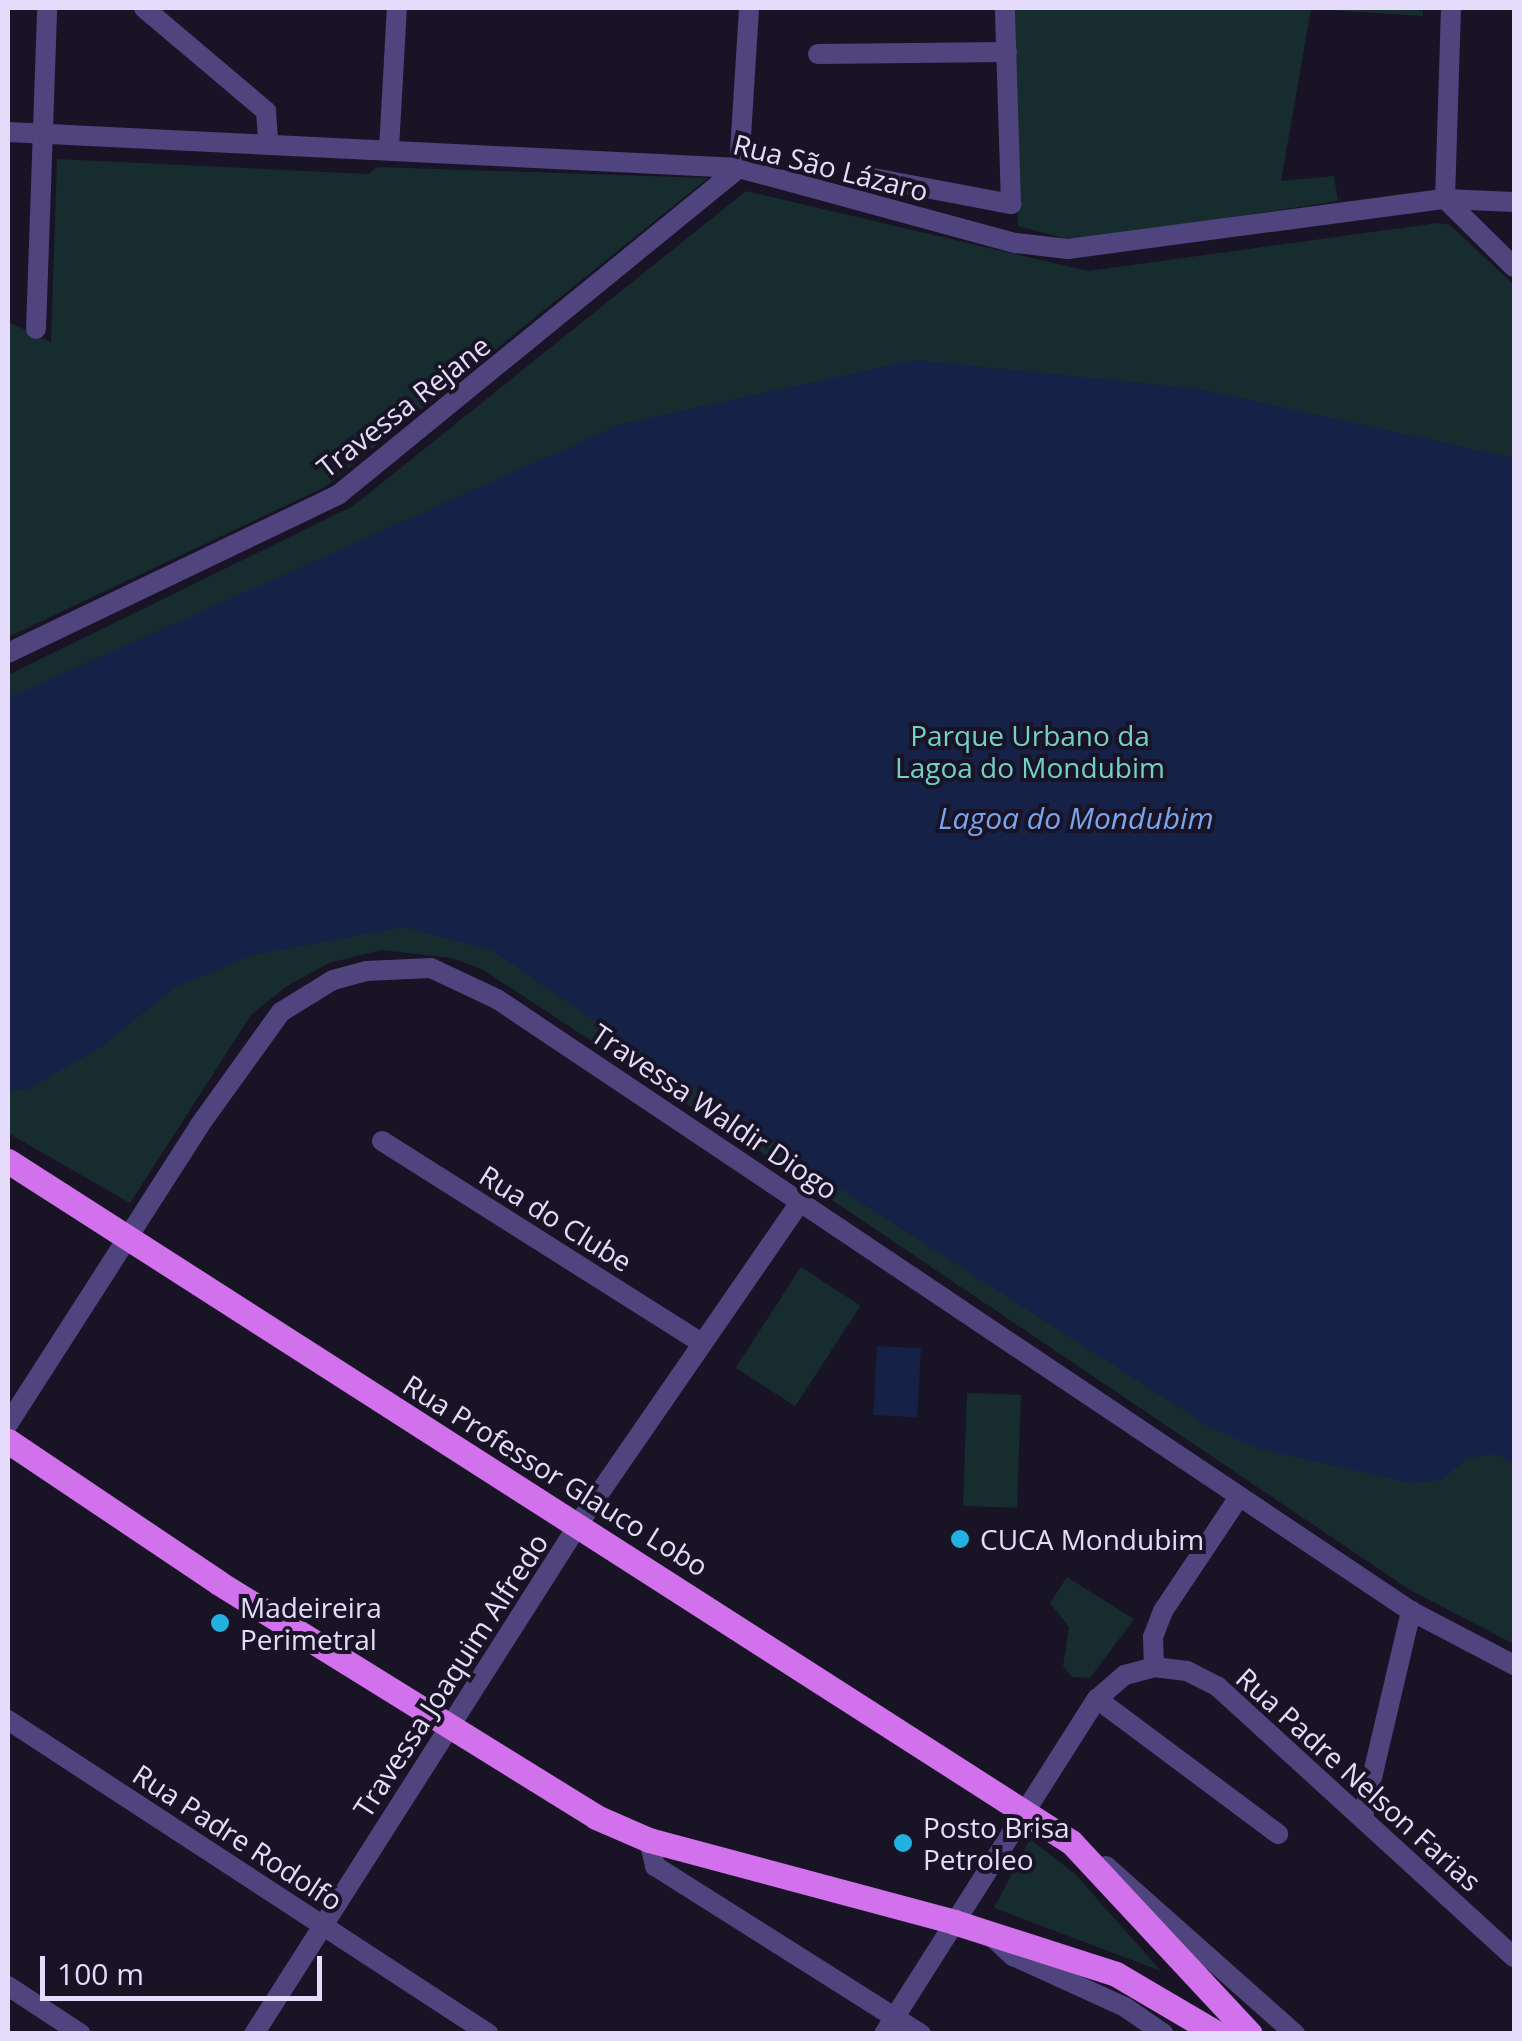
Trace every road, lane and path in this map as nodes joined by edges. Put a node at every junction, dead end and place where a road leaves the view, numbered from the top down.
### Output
1 (47, 8) edge
2 (144, 8) edge
3 (397, 8) edge
4 (749, 8) edge
5 (1005, 8) edge
6 (1452, 8) edge
7 (1007, 52) junction
8 (818, 54) dead end
9 (8, 132) edge
10 (38, 133) junction
11 (268, 143) junction
12 (388, 149) junction
13 (739, 168) junction
14 (868, 177) dead end
15 (1445, 199) junction
16 (1514, 202) edge
17 (1514, 267) edge
18 (36, 329) dead end
19 (8, 653) edge
20 (382, 1141) dead end
21 (8, 1160) edge
22 (802, 1202) junction
23 (128, 1238) junction
24 (700, 1342) junction
25 (8, 1424) edge
26 (8, 1441) edge
27 (1240, 1497) junction
28 (579, 1524) junction
29 (1411, 1610) junction
30 (1514, 1664) edge
31 (1154, 1668) junction
32 (1097, 1699) junction
33 (8, 1720) edge
34 (451, 1727) junction
35 (1022, 1810) junction
36 (1363, 1816) junction
37 (1278, 1834) dead end
38 (650, 1840) junction
39 (1071, 1842) junction
40 (954, 1922) junction
41 (322, 1924) junction
42 (987, 1933) junction
43 (1511, 1951) edge
44 (8, 1986) edge
45 (889, 2024) edge
46 (81, 2034) edge
47 (254, 2034) edge
48 (489, 2034) edge
49 (921, 2034) edge
50 (1164, 2034) edge
51 (1218, 2034) edge
52 (1250, 2034) edge
53 (1295, 2034) edge

1 - 10 street
2 - 11 street
3 - 12 street
4 - 13 street
5 - 7 street
6 - 15 street
7 - 8 street
7 - 14 street
9 - 10 street, Rua São Lázaro
10 - 11 street, Rua São Lázaro
10 - 18 street
11 - 12 street, Rua São Lázaro
12 - 13 street, Rua São Lázaro
13 - 15 street, Rua São Lázaro
13 - 19 street, Travessa Rejane
15 - 16 street, Rua São Lázaro
15 - 17 street
20 - 24 street, Rua do Clube
21 - 23 main road, Rua Professor Glauco Lobo
22 - 23 street, Travessa Waldir Diogo
22 - 24 street, Travessa Joaquim Alfredo
22 - 27 street, Travessa Waldir Diogo
23 - 25 street, Travessa Waldir Diogo
23 - 28 main road, Rua Professor Glauco Lobo
24 - 28 street, Travessa Joaquim Alfredo
26 - 34 main road
27 - 29 street, Travessa Waldir Diogo
27 - 31 street
28 - 34 street, Travessa Joaquim Alfredo
28 - 35 main road, Rua Professor Glauco Lobo
29 - 30 street, Travessa Waldir Diogo
29 - 36 street
31 - 32 street
31 - 36 street, Rua Padre Nelson Farias
32 - 35 street
32 - 37 street
33 - 41 street, Rua Padre Rodolfo
34 - 38 main road
34 - 41 street, Travessa Joaquim Alfredo
35 - 39 main road, Rua Professor Glauco Lobo
35 - 40 street
36 - 43 street, Rua Padre Nelson Farias
38 - 40 main road
38 - 45 street
39 - 52 main road, Rua Professor Glauco Lobo
39 - 53 street, Rua Professor Glauco Lobo
40 - 42 main road
40 - 45 street
41 - 47 street, Travessa Joaquim Alfredo
41 - 48 street, Rua Padre Rodolfo
42 - 50 street
42 - 51 main road
44 - 46 street
45 - 49 street

